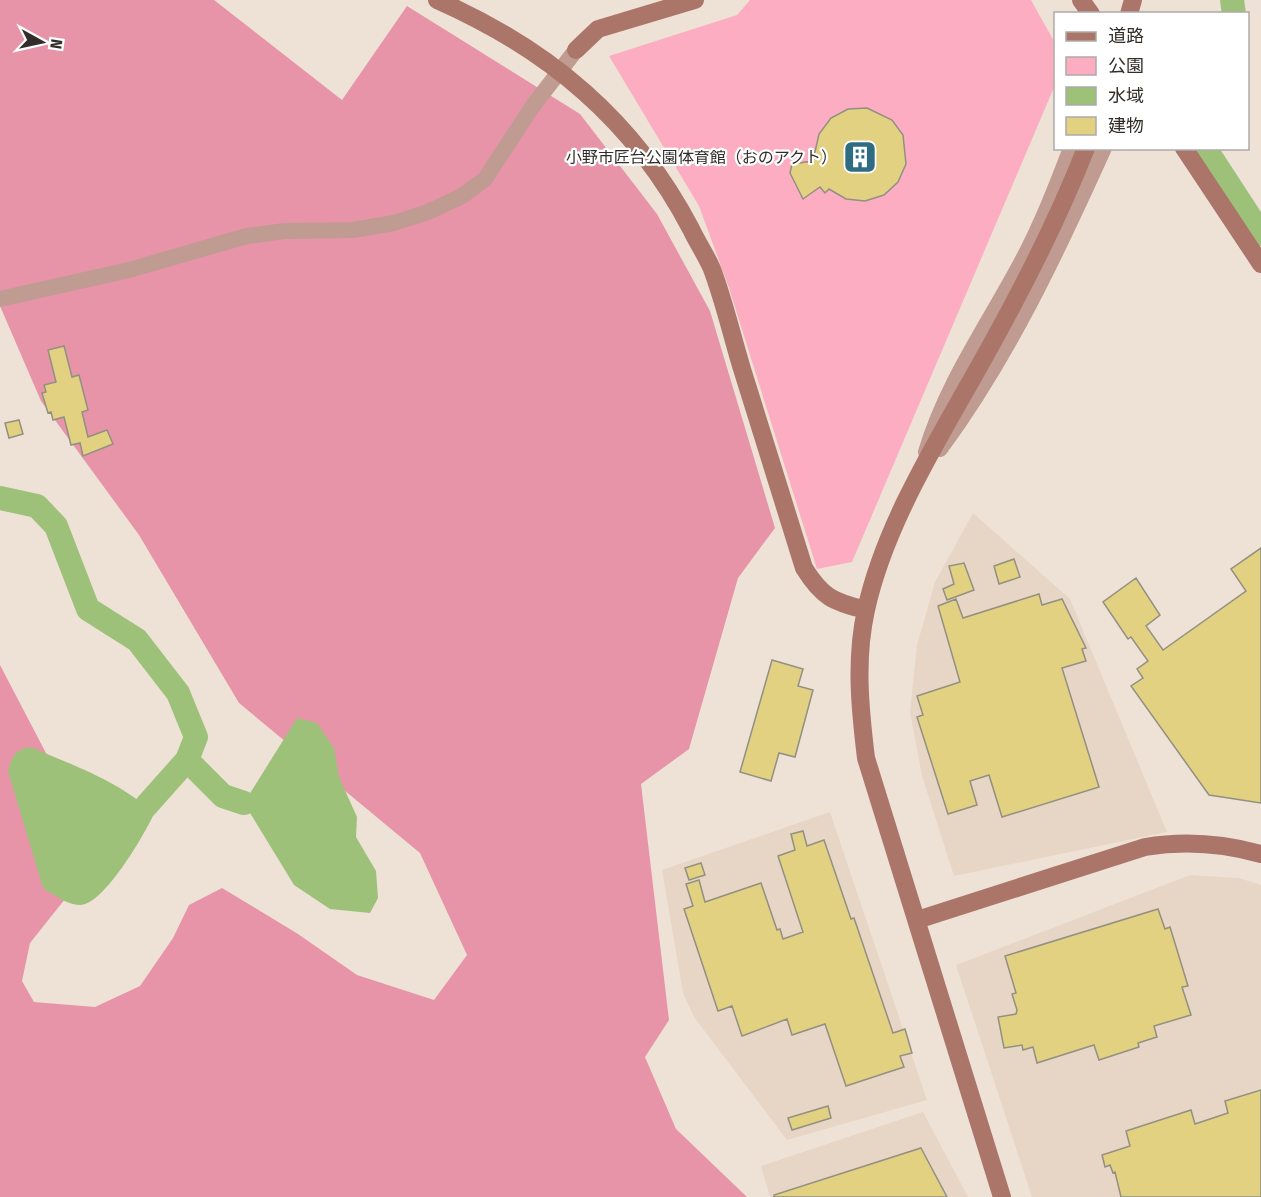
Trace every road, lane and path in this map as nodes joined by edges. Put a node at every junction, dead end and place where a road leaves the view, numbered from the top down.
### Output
1 (437, 0) edge
2 (695, 0) edge
3 (576, 50) joint
4 (1070, 150) edge
5 (1085, 150) edge
6 (1103, 150) edge
7 (1185, 150) edge
8 (1261, 264) edge
9 (0, 299) edge
10 (920, 476) junction
11 (866, 610) junction
12 (1261, 854) edge
13 (917, 920) junction
14 (1002, 1197) edge

1 - 11 street
2 - 3 street
3 - 9 street
4 - 10 street
5 - 10 street
6 - 10 street
7 - 8 street
10 - 11 street
11 - 13 street
12 - 13 street
13 - 14 street

